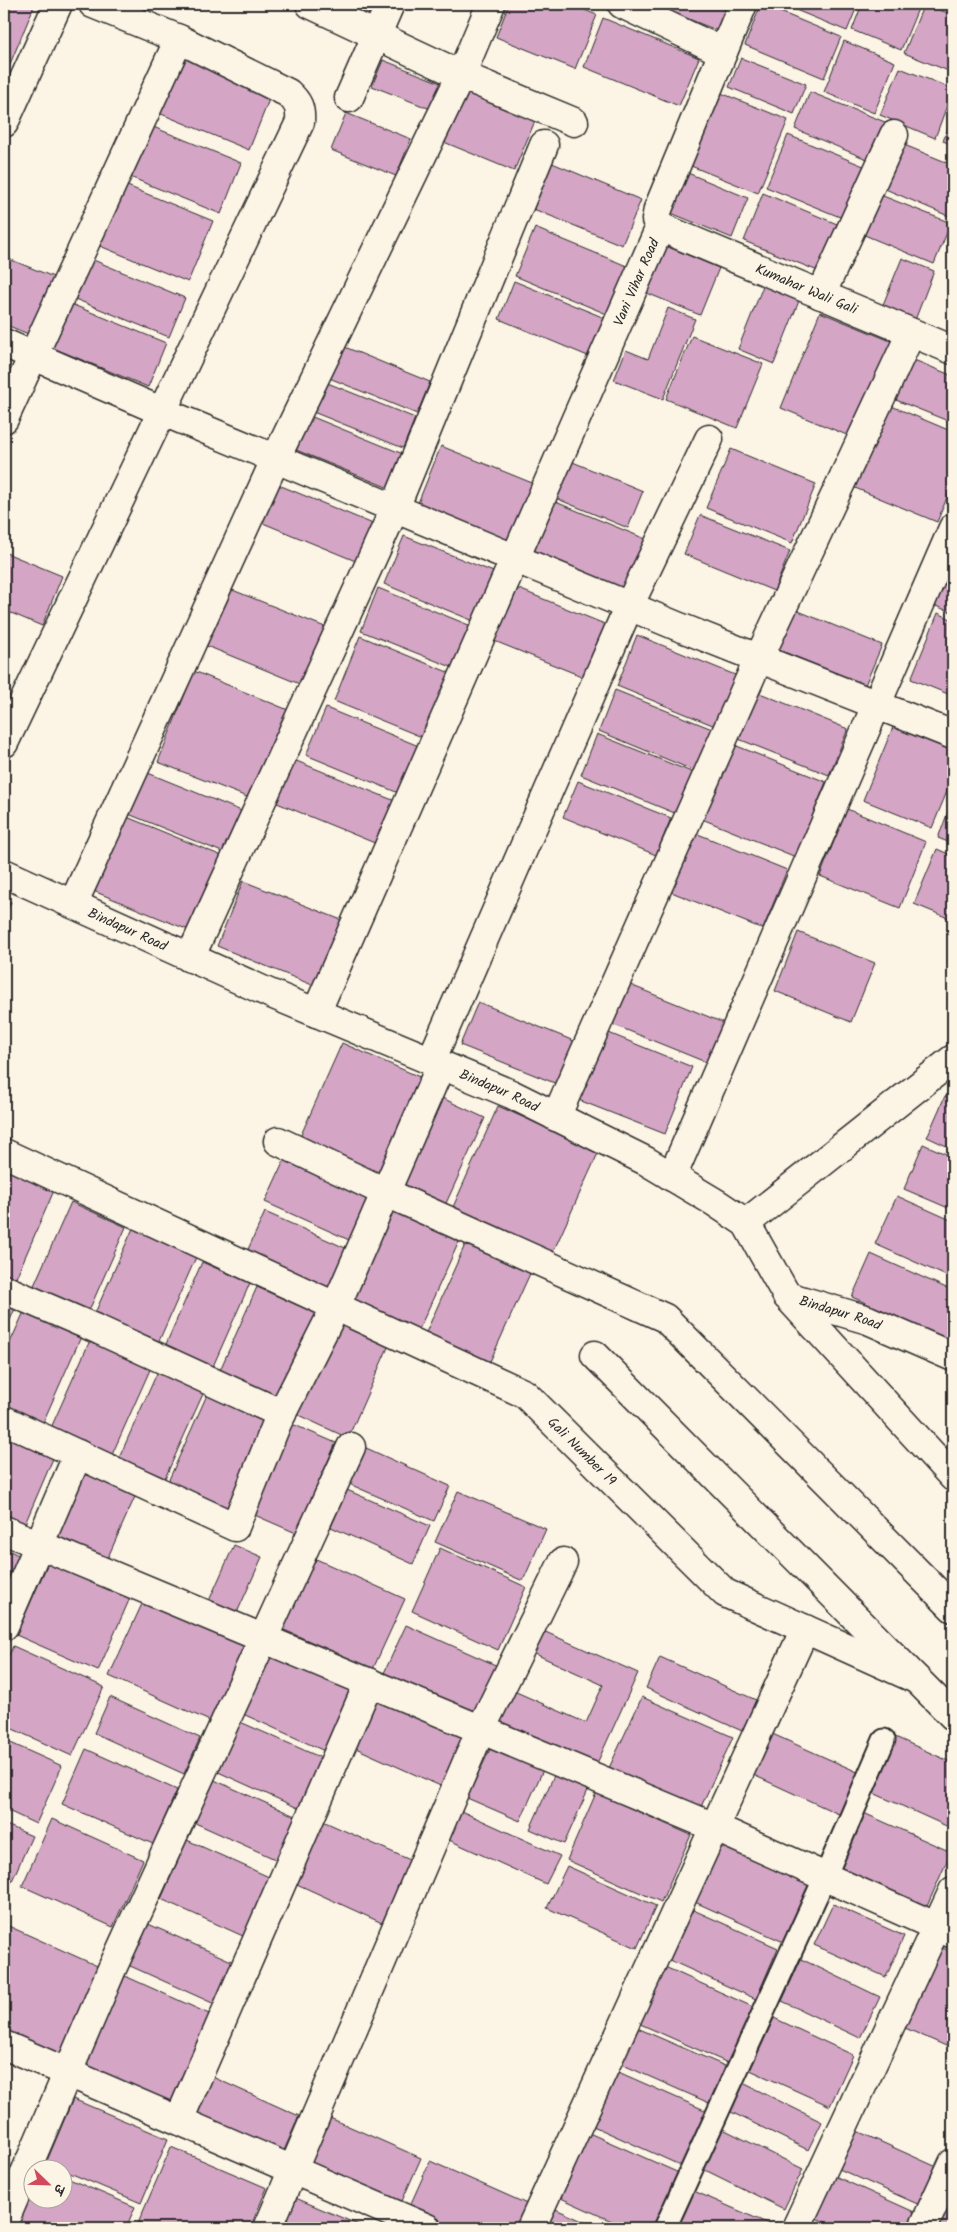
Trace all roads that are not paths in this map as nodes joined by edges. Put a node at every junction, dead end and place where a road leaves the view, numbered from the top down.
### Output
1 (58, 4) edge
2 (93, 4) edge
3 (310, 4) edge
4 (390, 4) edge
5 (491, 4) edge
6 (622, 4) edge
7 (743, 4) edge
8 (126, 10) edge
9 (377, 34) junction
10 (179, 39) junction
11 (723, 52) junction
12 (461, 74) junction
13 (13, 80) edge
14 (349, 98) dead end
15 (574, 122) dead end
16 (4, 123) edge
17 (894, 135) dead end
18 (544, 146) dead end
19 (660, 227) junction
20 (821, 295) junction
21 (911, 333) junction
22 (4, 343) edge
23 (953, 350) edge
24 (32, 355) junction
25 (161, 411) junction
26 (4, 419) edge
27 (709, 439) dead end
28 (276, 458) junction
29 (395, 508) junction
30 (953, 528) edge
31 (516, 558) junction
32 (629, 606) junction
33 (758, 658) junction
34 (877, 704) junction
35 (953, 734) edge
36 (4, 743) edge
37 (4, 873) edge
38 (73, 904) junction
39 (190, 958) junction
40 (316, 1013) junction
41 (953, 1059) edge
42 (436, 1063) junction
43 (556, 1116) junction
44 (278, 1141) dead end
45 (4, 1153) edge
46 (672, 1177) junction
47 (387, 1193) junction
48 (746, 1223) junction
49 (4, 1289) edge
50 (787, 1296) junction
51 (336, 1306) junction
52 (595, 1355) dead end
53 (953, 1356) edge
54 (282, 1414) junction
55 (4, 1420) edge
56 (351, 1447) dead end
57 (78, 1454) junction
58 (953, 1477) edge
59 (4, 1530) edge
60 (40, 1545) junction
61 (562, 1562) dead end
62 (953, 1608) edge
63 (4, 1626) edge
64 (805, 1629) junction
65 (263, 1638) junction
66 (916, 1679) junction
67 (369, 1682) junction
68 (953, 1716) edge
69 (480, 1729) junction
70 (884, 1740) dead end
71 (714, 1827) junction
72 (825, 1877) junction
73 (953, 1891) edge
74 (944, 1930) edge
75 (4, 2045) edge
76 (69, 2073) junction
77 (179, 2120) junction
78 (953, 2163) edge
79 (295, 2170) junction
80 (4, 2222) edge
81 (268, 2228) edge
82 (427, 2228) edge
83 (531, 2228) edge
84 (665, 2228) edge
85 (796, 2228) edge
86 (923, 2228) edge

1 - 13 street
2 - 8 street
3 - 9 street
4 - 9 street
5 - 12 street
6 - 11 street
7 - 11 street, Vani Vihar Road
8 - 10 street
9 - 12 street
9 - 14 street
10 - 24 street
10 - 25 street
11 - 19 street, Vani Vihar Road
12 - 15 street
12 - 28 street
13 - 16 street
17 - 20 street
18 - 29 street
19 - 20 street, Kumahar Wali Gali
19 - 31 street, Vani Vihar Road
20 - 21 street, Kumahar Wali Gali
21 - 23 street, Kumahar Wali Gali
21 - 33 street
22 - 24 street
24 - 25 street
24 - 26 street
25 - 28 street
25 - 36 street
27 - 32 street
28 - 29 street
28 - 38 street
29 - 31 street
29 - 39 street
30 - 34 street
31 - 32 street
31 - 40 street, Vani Vihar Road
32 - 33 street
32 - 42 street
33 - 34 street
33 - 43 street
34 - 35 street
34 - 46 street
37 - 38 street, Bindapur Road
38 - 39 street, Bindapur Road
39 - 40 street, Bindapur Road
40 - 42 street, Bindapur Road
41 - 48 street
42 - 43 street, Bindapur Road
42 - 47 street
43 - 46 street, Bindapur Road
44 - 47 street
45 - 51 street, Gali Number 19
46 - 48 street, Bindapur Road
47 - 51 street
47 - 62 street
48 - 50 street, Bindapur Road
49 - 54 street
50 - 53 street, Bindapur Road
50 - 58 street
51 - 54 street
51 - 64 street, Gali Number 19
52 - 66 street
54 - 57 street
55 - 57 street
56 - 65 street
57 - 60 street
59 - 60 street
60 - 63 street
60 - 65 street
61 - 69 street
64 - 66 street, Gali Number 19
64 - 71 street
65 - 67 street
65 - 76 street
66 - 68 street
67 - 69 street
67 - 77 street
69 - 71 street
69 - 79 street
70 - 72 lane
71 - 72 street
71 - 83 street
72 - 74 street
72 - 84 lane
73 - 74 street
74 - 85 street
75 - 76 street
76 - 77 street
76 - 80 street
77 - 79 street
78 - 86 street
79 - 81 street
79 - 82 street

